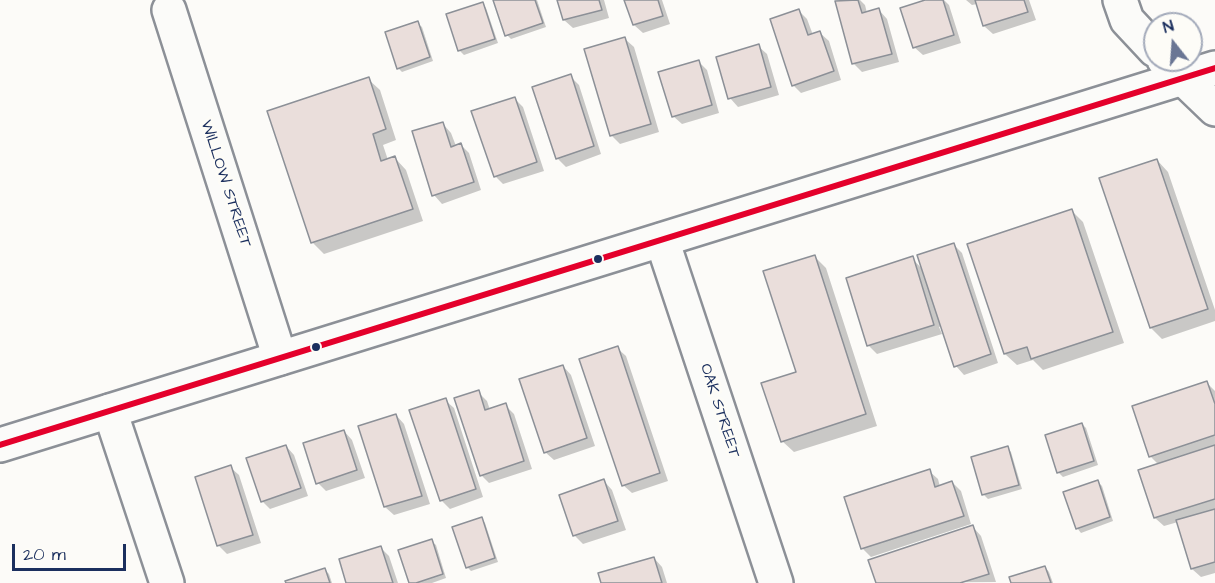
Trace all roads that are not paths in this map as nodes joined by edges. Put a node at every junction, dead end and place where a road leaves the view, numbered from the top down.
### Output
1 (1120, 0) edge
2 (169, 10) dead end
3 (1143, 37) edge
4 (1164, 72) edge
5 (1176, 72) edge
6 (1215, 109) edge
7 (662, 240) junction
8 (280, 358) junction
9 (110, 411) junction
10 (0, 445) edge
11 (167, 583) edge
12 (776, 583) edge

1 - 3 main road
2 - 8 main road, WILLOW STREET
4 - 7 main road
5 - 6 main road
7 - 8 main road
7 - 12 main road, OAK STREET
8 - 9 main road
9 - 10 main road
9 - 11 main road

